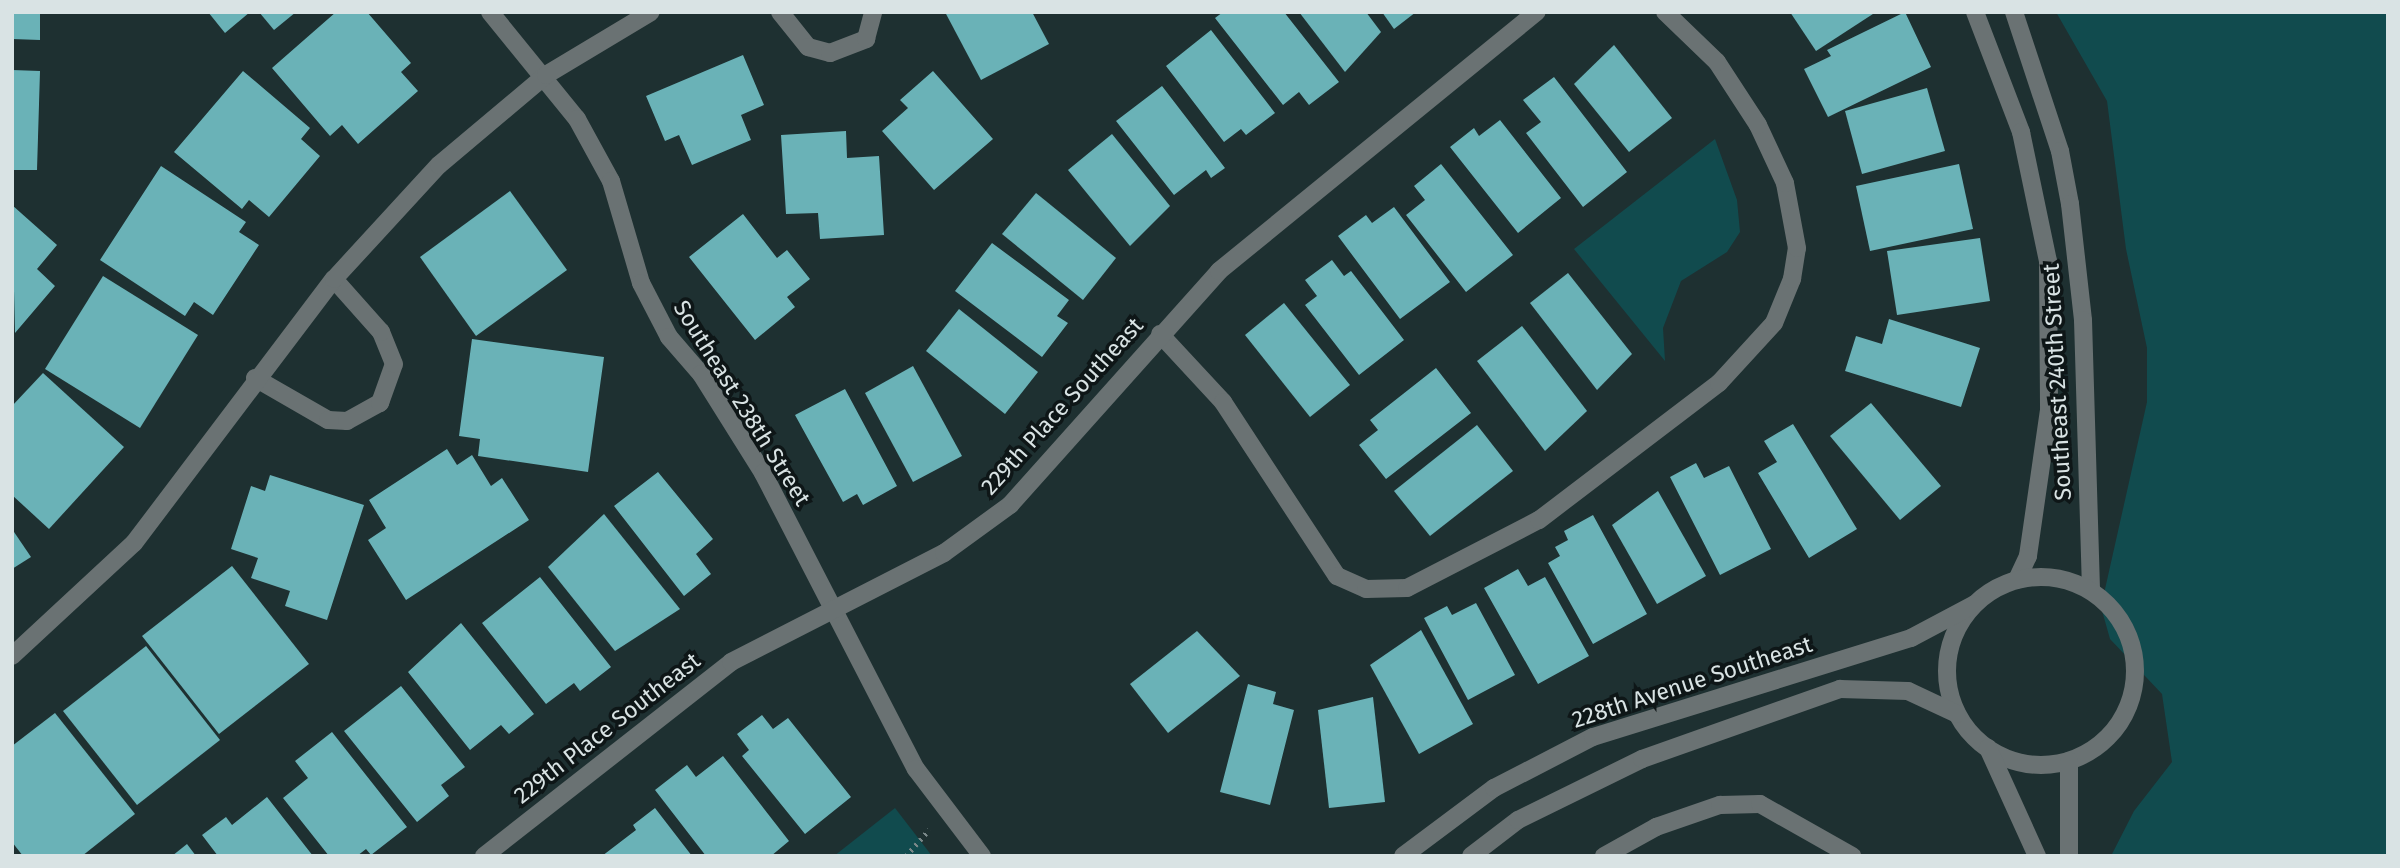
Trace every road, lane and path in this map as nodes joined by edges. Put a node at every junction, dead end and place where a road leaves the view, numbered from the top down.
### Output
1 (490, 12) edge
2 (651, 12) edge
3 (780, 12) edge
4 (873, 12) edge
5 (1537, 12) edge
6 (1665, 12) edge
7 (1975, 12) edge
8 (2014, 12) edge
9 (546, 75) junction
10 (334, 279) junction
11 (1160, 334) junction
12 (255, 378) junction
13 (2017, 579) junction
14 (2091, 590) junction
15 (1975, 604) junction
16 (834, 609) junction
17 (12, 656) edge
18 (1958, 714) junction
19 (1988, 748) junction
20 (2069, 761) junction
21 (484, 856) edge
22 (982, 856) edge
23 (1403, 856) edge
24 (1471, 856) edge
25 (1604, 856) edge
26 (1852, 856) edge
27 (2037, 856) edge
28 (2069, 856) edge

1 - 9 street, Southeast 238th Street
2 - 9 street
3 - 4 street
5 - 11 street, 229th Place Southeast
6 - 11 street
7 - 13 street, Southeast 240th Street
8 - 14 street, Southeast 240th Street
9 - 10 street
9 - 16 street, Southeast 238th Street
10 - 12 street
10 - 12 street
11 - 16 street, 229th Place Southeast
12 - 17 street
13 - 14 street
13 - 15 street
14 - 20 street
15 - 18 street
15 - 23 street, 228th Avenue Southeast
16 - 21 street, 229th Place Southeast
16 - 22 street, Southeast 238th Street
18 - 19 street
18 - 24 street
19 - 20 street
19 - 27 street
20 - 28 street
25 - 26 street

